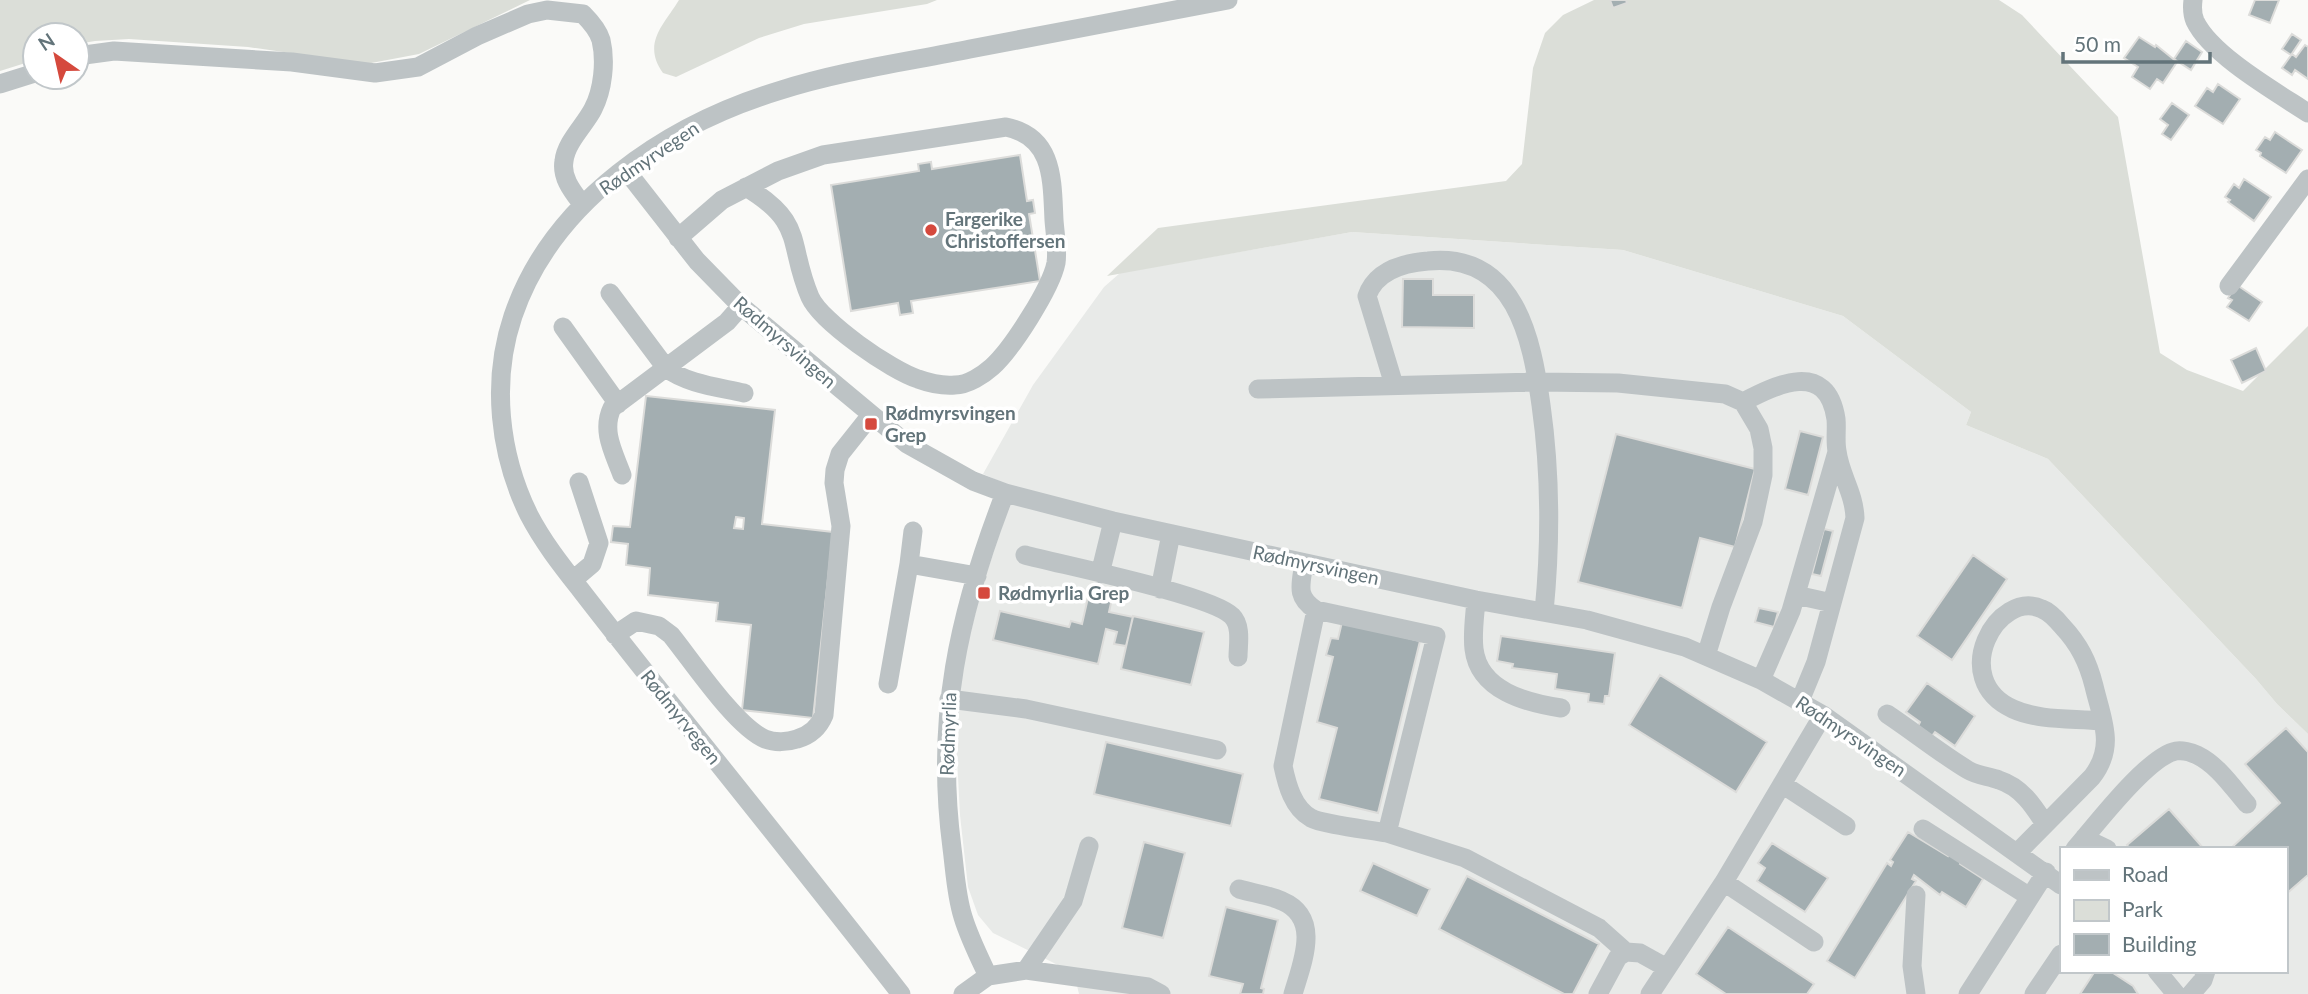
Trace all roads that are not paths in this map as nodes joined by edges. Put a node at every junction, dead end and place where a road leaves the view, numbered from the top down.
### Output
1 (1228, 0) edge
2 (2193, 0) edge
3 (91, 53) edge
4 (21, 77) edge
5 (0, 84) edge
6 (2308, 113) edge
7 (625, 169) junction
8 (2308, 179) edge
9 (747, 187) junction
10 (582, 204) junction
11 (678, 238) junction
12 (2230, 286) dead end
13 (610, 293) dead end
14 (741, 306) junction
15 (563, 327) dead end
16 (666, 368) junction
17 (1538, 382) junction
18 (1394, 385) junction
19 (1258, 389) dead end
20 (744, 393) dead end
21 (1743, 402) junction
22 (618, 404) junction
23 (871, 415) junction
24 (1837, 452) junction
25 (622, 475) dead end
26 (579, 482) dead end
27 (1005, 494) junction
28 (1112, 521) junction
29 (913, 531) dead end
30 (1171, 534) junction
31 (1025, 555) dead end
32 (1304, 563) junction
33 (909, 564) junction
34 (1100, 574) junction
35 (977, 576) junction
36 (573, 580) junction
37 (1160, 589) junction
38 (1796, 595) junction
39 (1476, 600) junction
40 (1832, 603) junction
41 (1316, 610) junction
42 (1544, 612) junction
43 (615, 635) junction
44 (1706, 656) junction
45 (1238, 657) dead end
46 (1761, 680) junction
47 (888, 684) dead end
48 (949, 699) junction
49 (1800, 701) junction
50 (1562, 708) dead end
51 (1887, 714) dead end
52 (1823, 715) junction
53 (2102, 720) junction
54 (1217, 750) dead end
55 (1782, 784) junction
56 (2247, 804) dead end
57 (2045, 824) junction
58 (1846, 825) dead end
59 (1923, 829) dead end
60 (1387, 833) junction
61 (2080, 843) edge
62 (1089, 846) dead end
63 (2098, 847) edge
64 (2017, 853) junction
65 (2055, 875) edge
66 (1724, 882) junction
67 (1239, 889) dead end
68 (1916, 895) dead end
69 (2030, 897) junction
70 (1814, 942) dead end
71 (1626, 951) junction
72 (2060, 955) edge
73 (1667, 968) junction
74 (1026, 970) junction
75 (2159, 973) edge
76 (2205, 973) edge
77 (988, 976) junction
78 (901, 994) edge
79 (963, 994) edge
80 (1161, 994) edge
81 (1293, 994) edge
82 (1598, 994) edge
83 (1650, 994) edge
84 (1916, 994) edge
85 (1968, 994) edge
86 (2034, 994) edge
87 (2176, 994) edge
88 (2191, 994) edge

1 - 7 street, Rødmyrvegen
2 - 6 street
3 - 10 street
4 - 5 street
7 - 10 street, Rødmyrvegen
7 - 11 street, Rødmyrsvingen
8 - 12 street
9 - 9 street
9 - 11 street
10 - 36 street, Rødmyrvegen
11 - 14 street, Rødmyrsvingen
13 - 16 street
14 - 16 street
14 - 23 street, Rødmyrsvingen
15 - 22 street
16 - 20 street
16 - 22 street
17 - 18 street
17 - 18 street
17 - 21 street
17 - 42 street
18 - 19 street
21 - 24 street
21 - 44 street
22 - 25 street
23 - 27 street, Rødmyrsvingen
23 - 43 street
24 - 38 street
24 - 40 street
26 - 36 street
27 - 28 street, Rødmyrsvingen
27 - 35 street, Rødmyrlia
28 - 30 street, Rødmyrsvingen
28 - 34 street
29 - 33 street
30 - 32 street, Rødmyrsvingen
30 - 37 street
31 - 34 street
32 - 39 street, Rødmyrsvingen
32 - 41 street
33 - 35 street
33 - 47 street
34 - 37 street
35 - 48 street, Rødmyrlia
36 - 43 street, Rødmyrvegen
37 - 45 street
38 - 40 street
38 - 46 street
39 - 42 street, Rødmyrsvingen
39 - 50 street
40 - 49 street
41 - 60 street
41 - 60 street
42 - 44 street, Rødmyrsvingen
43 - 78 street, Rødmyrvegen
44 - 46 street, Rødmyrsvingen
46 - 49 street, Rødmyrsvingen
48 - 54 street
48 - 77 street, Rødmyrlia
49 - 52 street, Rødmyrsvingen
51 - 57 street
52 - 55 street
52 - 64 street, Rødmyrsvingen
53 - 53 street
53 - 57 street
55 - 58 street
55 - 66 street
56 - 61 street
57 - 64 street
59 - 69 street
60 - 71 street
61 - 63 street
62 - 74 street
64 - 65 street, Rødmyrsvingen
65 - 69 street
66 - 70 street
66 - 73 street
67 - 81 street
68 - 84 street
69 - 85 street
71 - 73 street
71 - 82 street
72 - 86 street
73 - 83 street
74 - 77 street
74 - 80 street
75 - 87 street
76 - 88 street
77 - 79 street

